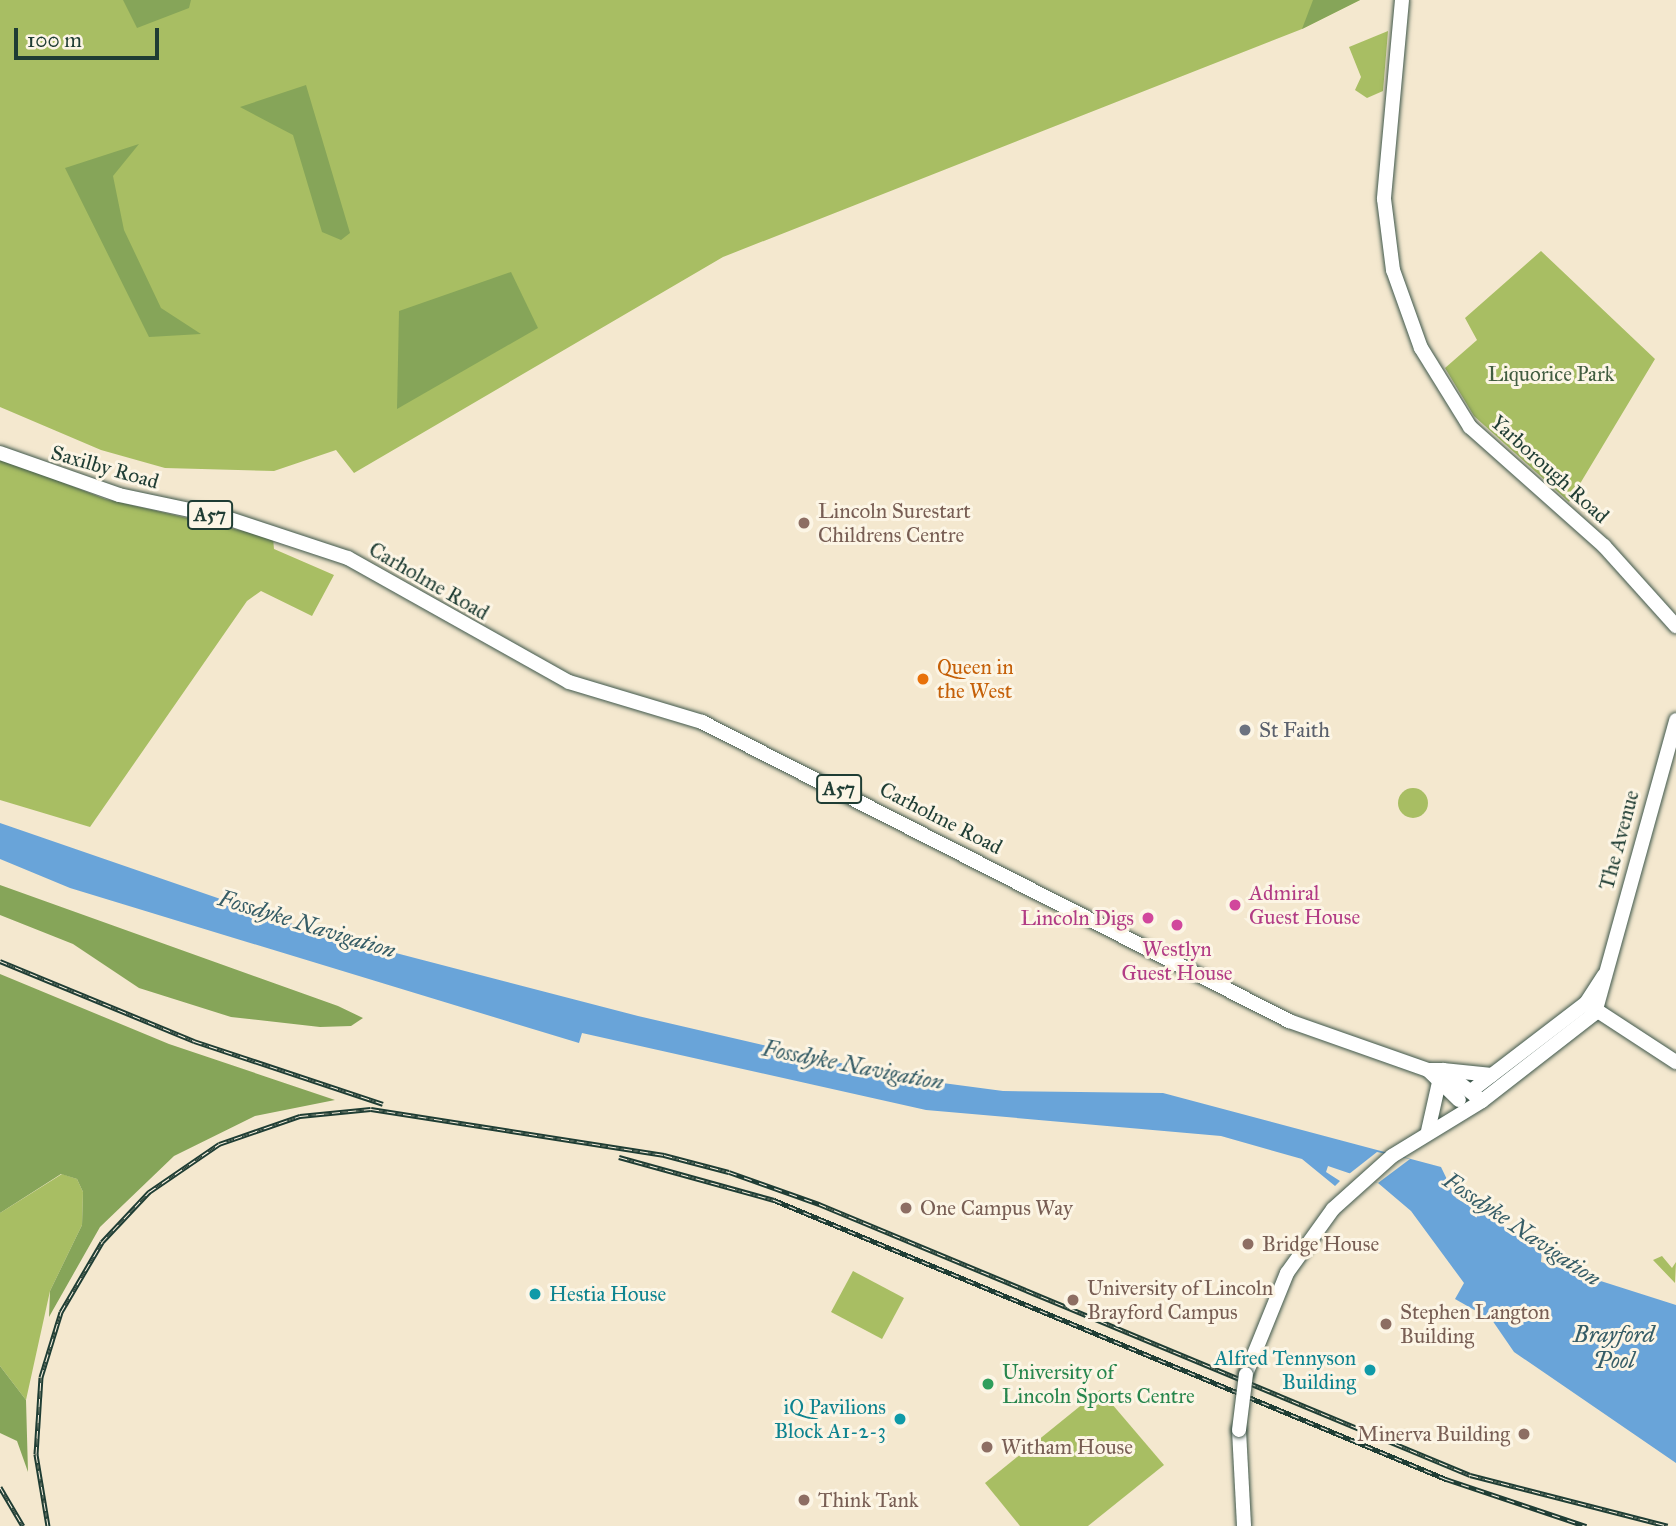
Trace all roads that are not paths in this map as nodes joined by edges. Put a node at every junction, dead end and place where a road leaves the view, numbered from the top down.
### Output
1 (1402, 0) edge
2 (0, 453) edge
3 (283, 534) joint
4 (1676, 626) edge
5 (1676, 720) edge
6 (1591, 1008) junction
7 (1676, 1062) edge
8 (1436, 1074) junction
9 (1494, 1075) junction
10 (1473, 1099) junction
11 (1431, 1124) junction
12 (1244, 1526) edge

1 - 4 main road, Yarborough Road
2 - 3 main road, Saxilby Road / A57
3 - 8 main road, Carholme Road / A57
5 - 6 main road, The Avenue
6 - 7 main road
6 - 9 main road
6 - 10 main road
8 - 9 main road
8 - 10 main road, Carholme Road
8 - 11 main road
9 - 10 main road
10 - 11 main road
11 - 12 main road, bridge

